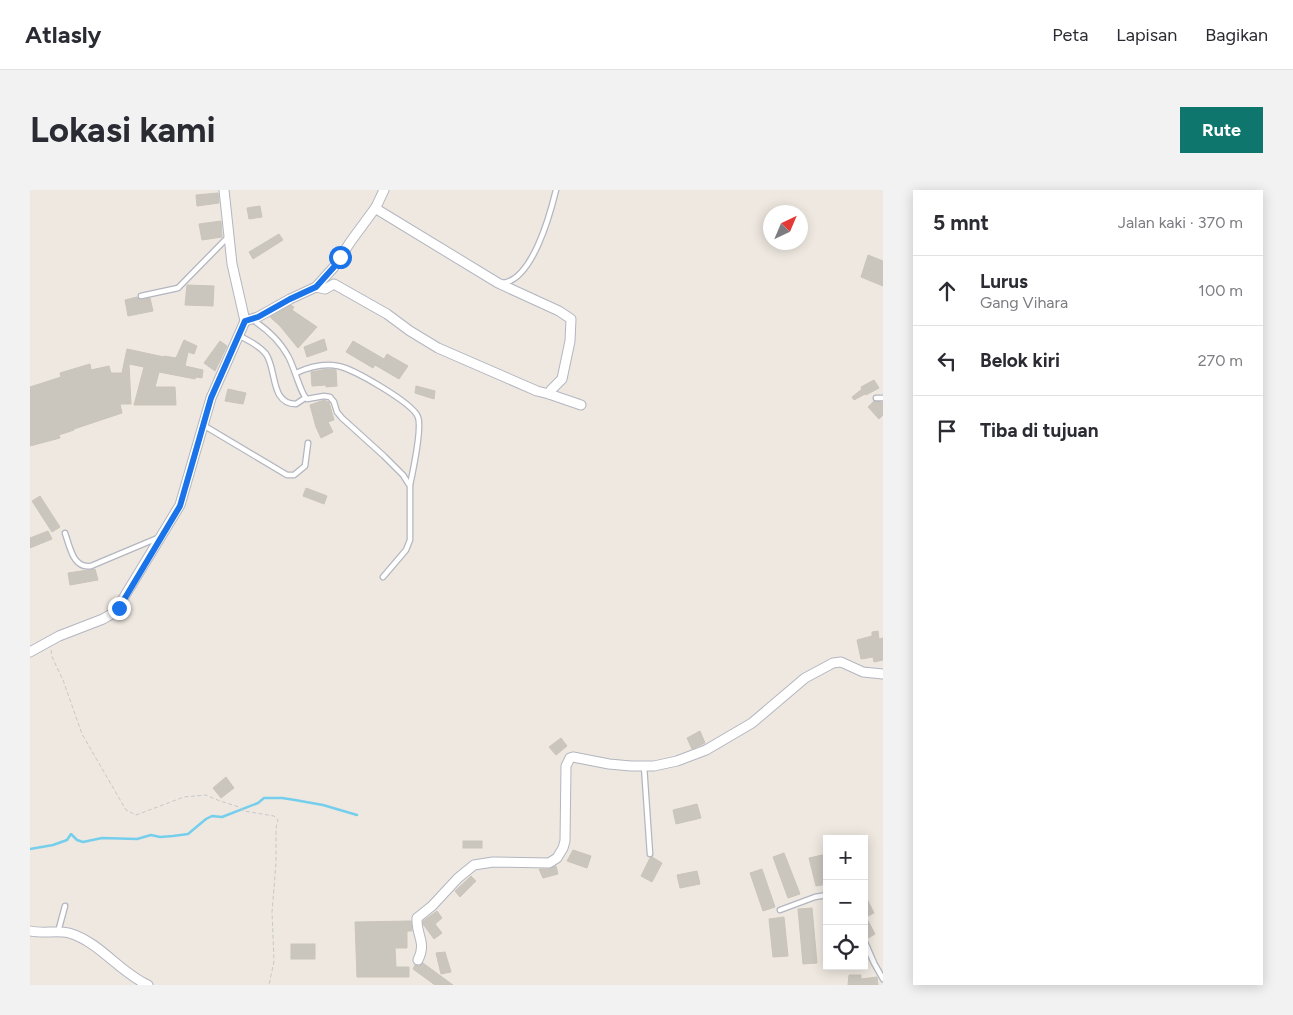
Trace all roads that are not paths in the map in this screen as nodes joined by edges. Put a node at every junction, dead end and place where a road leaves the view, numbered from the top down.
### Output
1 (224, 190) edge
2 (384, 190) edge
3 (556, 190) edge
4 (376, 207) junction
5 (228, 237) junction
6 (498, 284) junction
7 (316, 287) junction
8 (141, 296) dead end
9 (249, 320) junction
10 (240, 336) junction
11 (296, 373) junction
12 (549, 394) junction
13 (305, 398) junction
14 (876, 398) dead end
15 (883, 398) edge
16 (581, 406) dead end
17 (203, 425) junction
18 (308, 443) dead end
19 (410, 486) junction
20 (65, 533) dead end
21 (163, 535) junction
22 (383, 577) dead end
23 (30, 652) edge
24 (883, 674) edge
25 (644, 766) junction
26 (650, 854) dead end
27 (823, 896) edge
28 (65, 906) dead end
29 (780, 910) dead end
30 (30, 931) edge
31 (58, 932) junction
32 (868, 949) edge
33 (418, 960) dead end
34 (883, 979) edge
35 (148, 985) edge

1 - 5 street
2 - 4 street
3 - 6 lane
4 - 6 street
4 - 7 street
5 - 8 lane
5 - 9 street
6 - 12 street
7 - 9 street
7 - 12 street
9 - 10 street
9 - 11 lane
10 - 13 lane
10 - 17 street
11 - 13 lane
11 - 19 lane
12 - 16 street
13 - 19 lane
14 - 15 lane
17 - 18 lane
17 - 21 street
19 - 22 lane
20 - 21 lane
21 - 23 street
24 - 25 street
25 - 26 lane
25 - 33 street
27 - 29 lane
28 - 31 lane
30 - 31 street
31 - 35 street
32 - 34 lane

